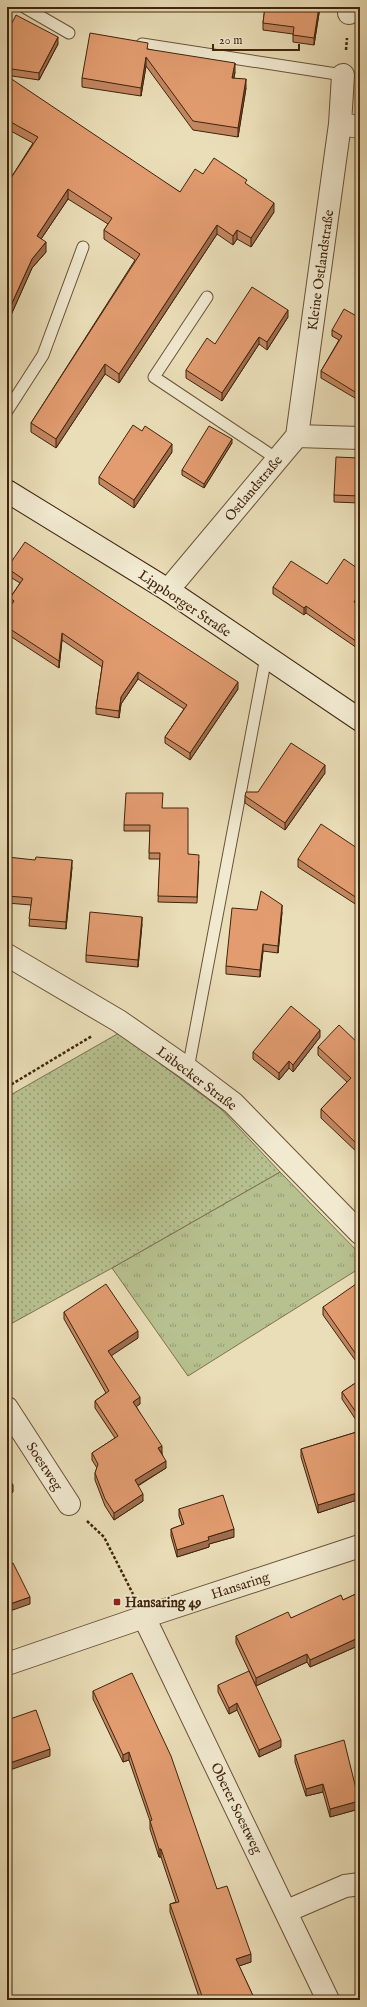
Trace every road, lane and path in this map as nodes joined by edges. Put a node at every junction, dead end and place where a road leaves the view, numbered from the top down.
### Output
1 (24, 7) edge
2 (350, 10) edge
3 (69, 33) dead end
4 (142, 44) edge
5 (344, 75) junction
6 (350, 126) edge
7 (83, 247) dead end
8 (206, 297) dead end
9 (7, 411) edge
10 (297, 436) junction
11 (360, 438) edge
12 (277, 459) junction
13 (7, 491) edge
14 (168, 590) junction
15 (266, 657) junction
16 (360, 720) edge
17 (7, 955) edge
18 (119, 1021) junction
19 (188, 1069) junction
20 (7, 1087) edge
21 (360, 1233) edge
22 (7, 1408) edge
23 (69, 1504) joint
24 (360, 1546) edge
25 (144, 1617) junction
26 (7, 1664) edge
27 (360, 1884) edge
28 (287, 1911) junction
29 (328, 2000) edge

1 - 3 lane
2 - 5 path
4 - 5 lane
5 - 6 street, Kleine Ostlandstraße
6 - 10 street, Kleine Ostlandstraße
7 - 9 lane
8 - 12 lane
10 - 11 street
10 - 12 street, Ostlandstraße
12 - 14 street, Ostlandstraße
13 - 14 street, Lippborger Straße
14 - 15 street, Lippborger Straße
15 - 16 street, Lippborger Straße
15 - 19 lane
17 - 18 street, Lübecker Straße
18 - 19 street, Lübecker Straße
18 - 20 path
19 - 21 street, Lübecker Straße
22 - 23 street, Soestweg
23 - 25 path
24 - 25 street, Hansaring
25 - 26 street, Hansaring
25 - 28 street, Oberer Soestweg
27 - 28 street
28 - 29 street, Oberer Soestweg

